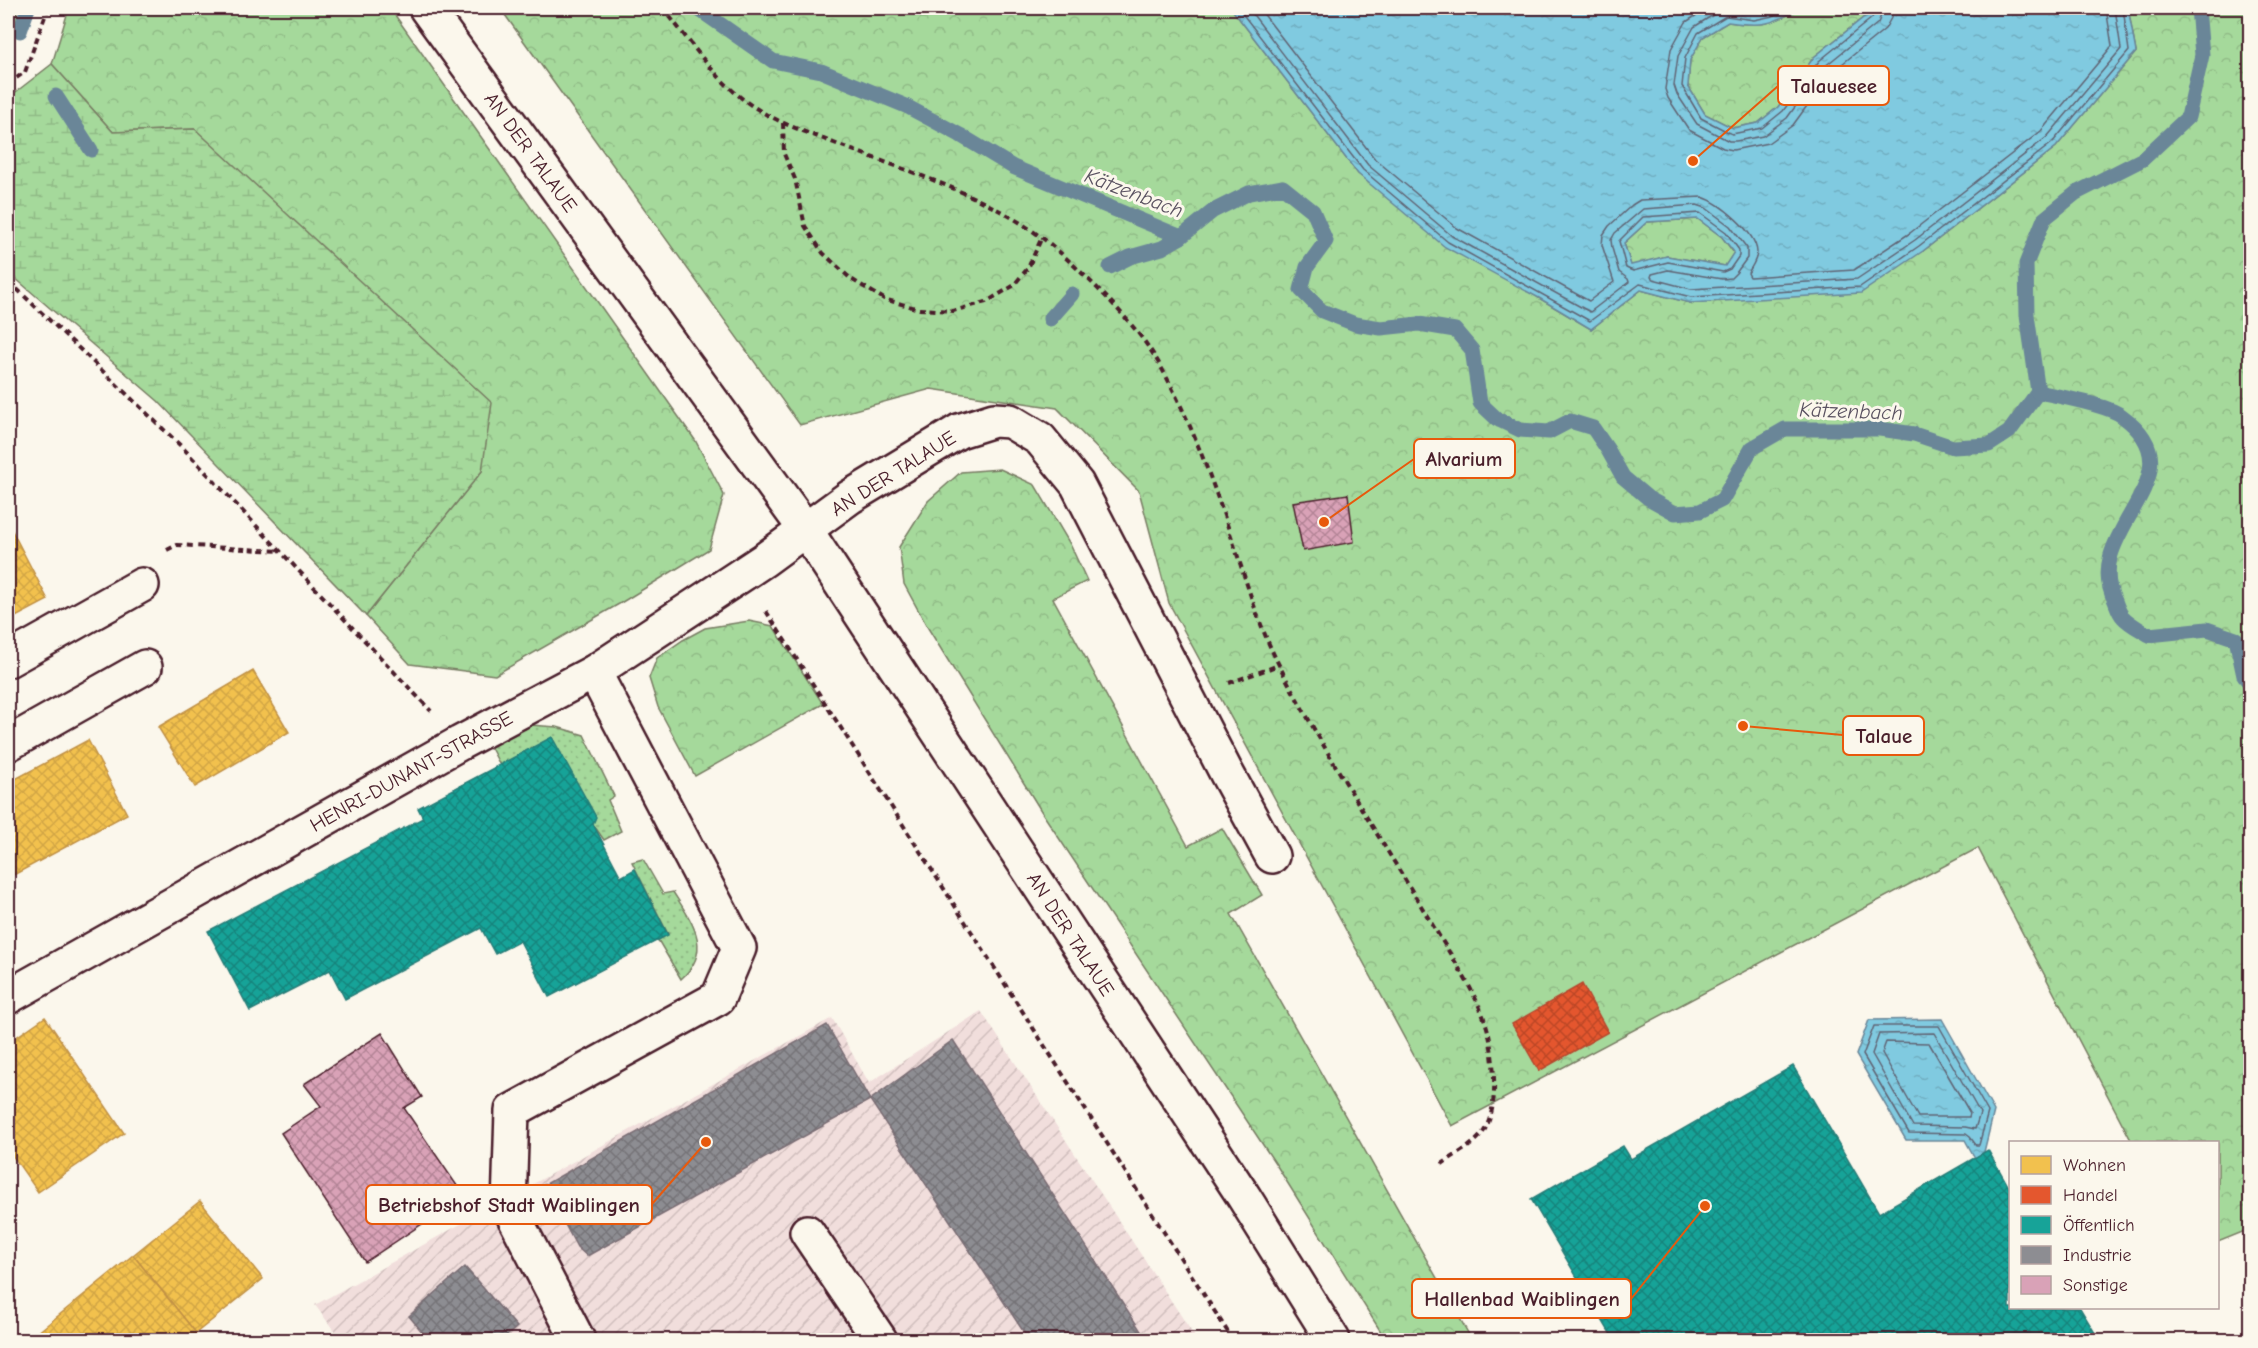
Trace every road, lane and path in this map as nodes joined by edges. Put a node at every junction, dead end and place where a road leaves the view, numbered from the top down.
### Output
1 (48, 8) edge
2 (426, 8) edge
3 (663, 8) edge
4 (8, 84) edge
5 (783, 123) junction
6 (1042, 237) junction
7 (8, 283) edge
8 (805, 529) junction
9 (280, 551) junction
10 (743, 574) junction
11 (142, 585) joint
12 (8, 660) edge
13 (1279, 665) junction
14 (145, 667) dead end
15 (594, 672) junction
16 (1187, 698) junction
17 (460, 743) junction
18 (8, 744) edge
19 (1272, 856) dead end
20 (8, 997) edge
21 (1442, 1164) dead end
22 (807, 1232) dead end
23 (578, 1341) edge
24 (880, 1341) edge
25 (1233, 1341) edge
26 (1333, 1341) edge

1 - 4 path
2 - 8 street, AN DER TALAUE
3 - 5 path
5 - 6 path
5 - 6 path
6 - 13 path
7 - 9 path
8 - 10 street, HENRI-DUNANT-STRASSE
8 - 16 street, AN DER TALAUE
8 - 26 street, AN DER TALAUE
9 - 11 path
9 - 17 path
10 - 15 street, HENRI-DUNANT-STRASSE
10 - 25 path
11 - 12 street
13 - 16 path
13 - 21 path
14 - 18 street
15 - 17 street, HENRI-DUNANT-STRASSE
15 - 23 street
16 - 19 street, AN DER TALAUE
17 - 20 street, HENRI-DUNANT-STRASSE
22 - 24 street

